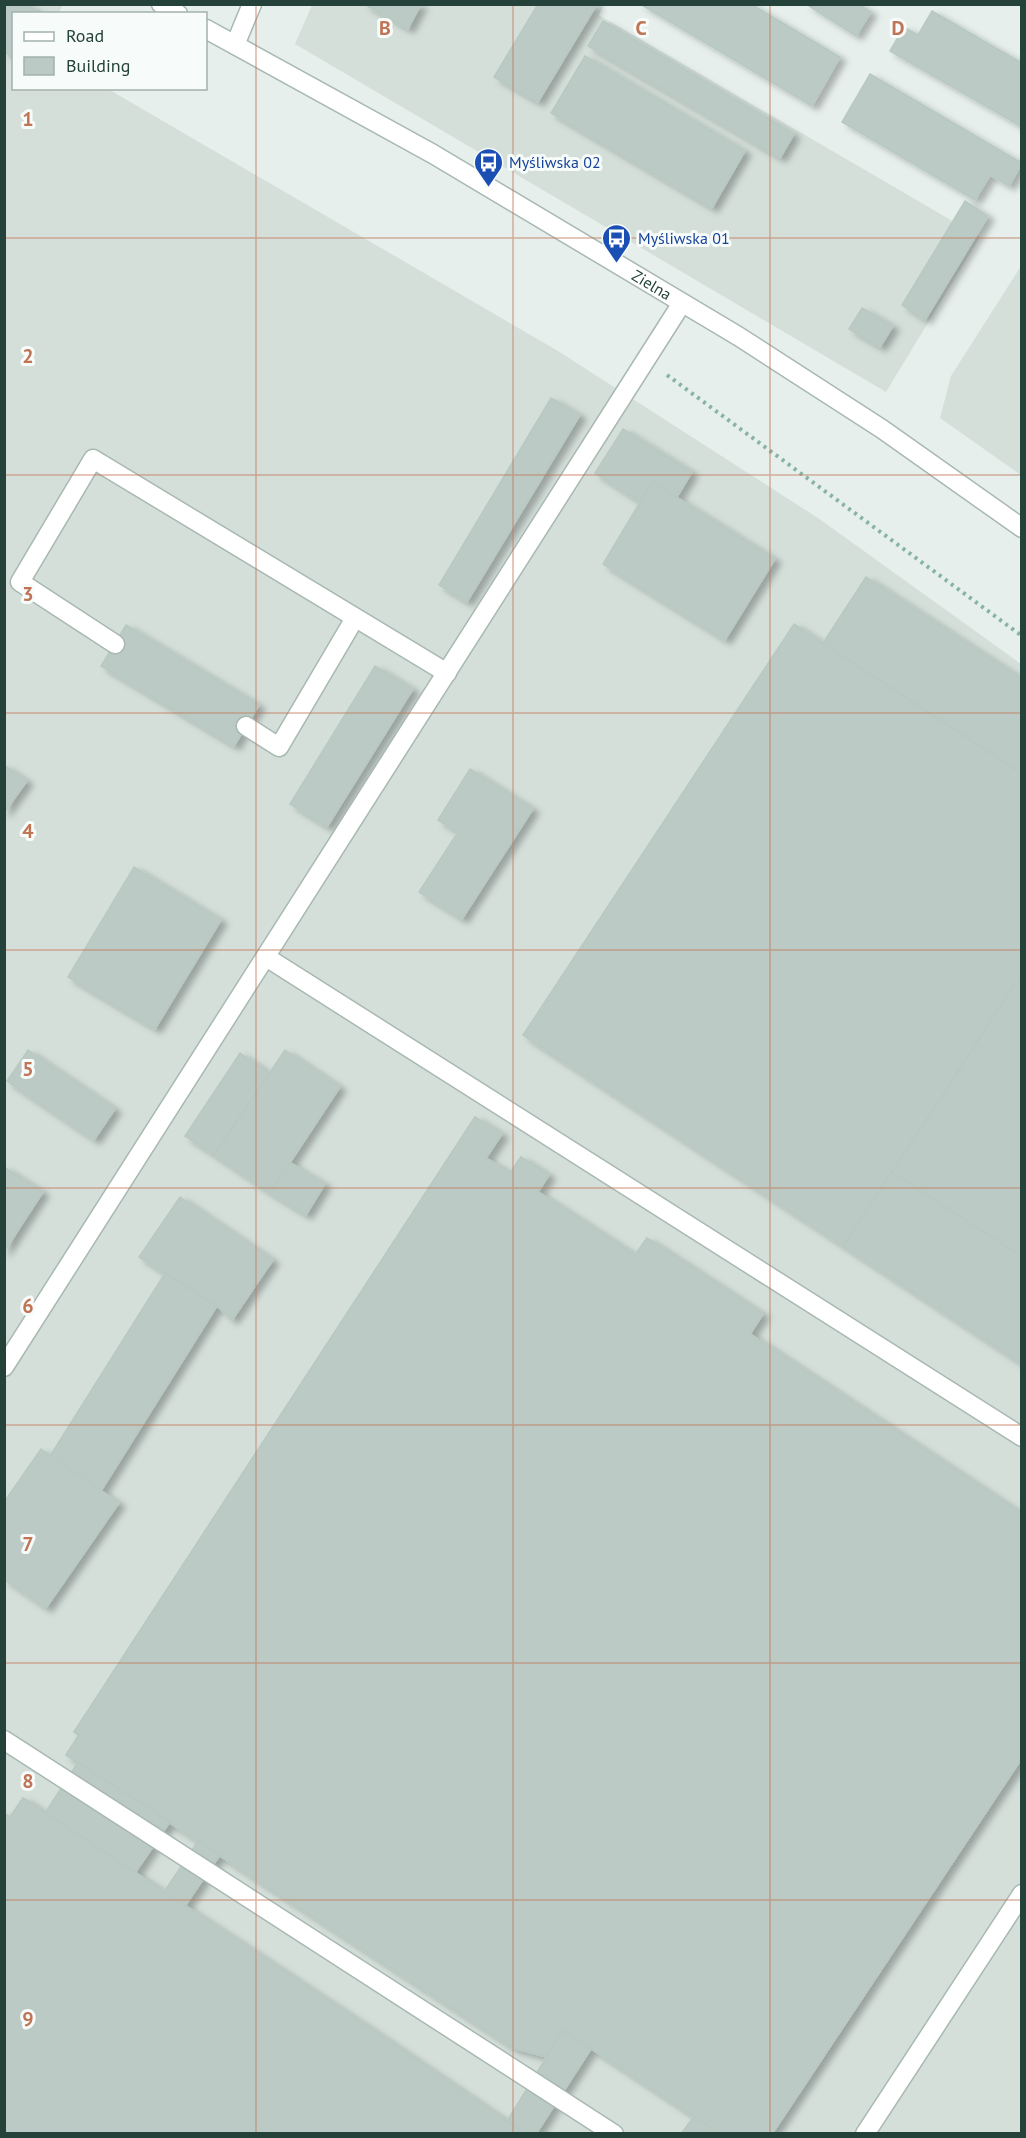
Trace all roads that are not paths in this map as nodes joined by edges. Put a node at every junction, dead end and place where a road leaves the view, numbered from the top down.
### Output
1 (161, 4) edge
2 (252, 4) edge
3 (174, 12) edge
4 (207, 30) edge
5 (236, 45) junction
6 (682, 303) junction
7 (1022, 528) edge
8 (355, 618) junction
9 (115, 644) dead end
10 (447, 673) junction
11 (246, 726) dead end
12 (266, 957) junction
13 (4, 1367) edge
14 (1022, 1437) edge
15 (4, 1740) edge
16 (1022, 1894) edge
17 (614, 2133) edge
18 (865, 2133) edge

1 - 3 street
2 - 5 street
4 - 5 street, Zielna
5 - 6 street, Zielna
6 - 7 street, Zielna
6 - 10 street
8 - 9 street
8 - 10 street
8 - 11 street
10 - 12 street
12 - 13 street
12 - 14 street
15 - 17 street
16 - 18 street

